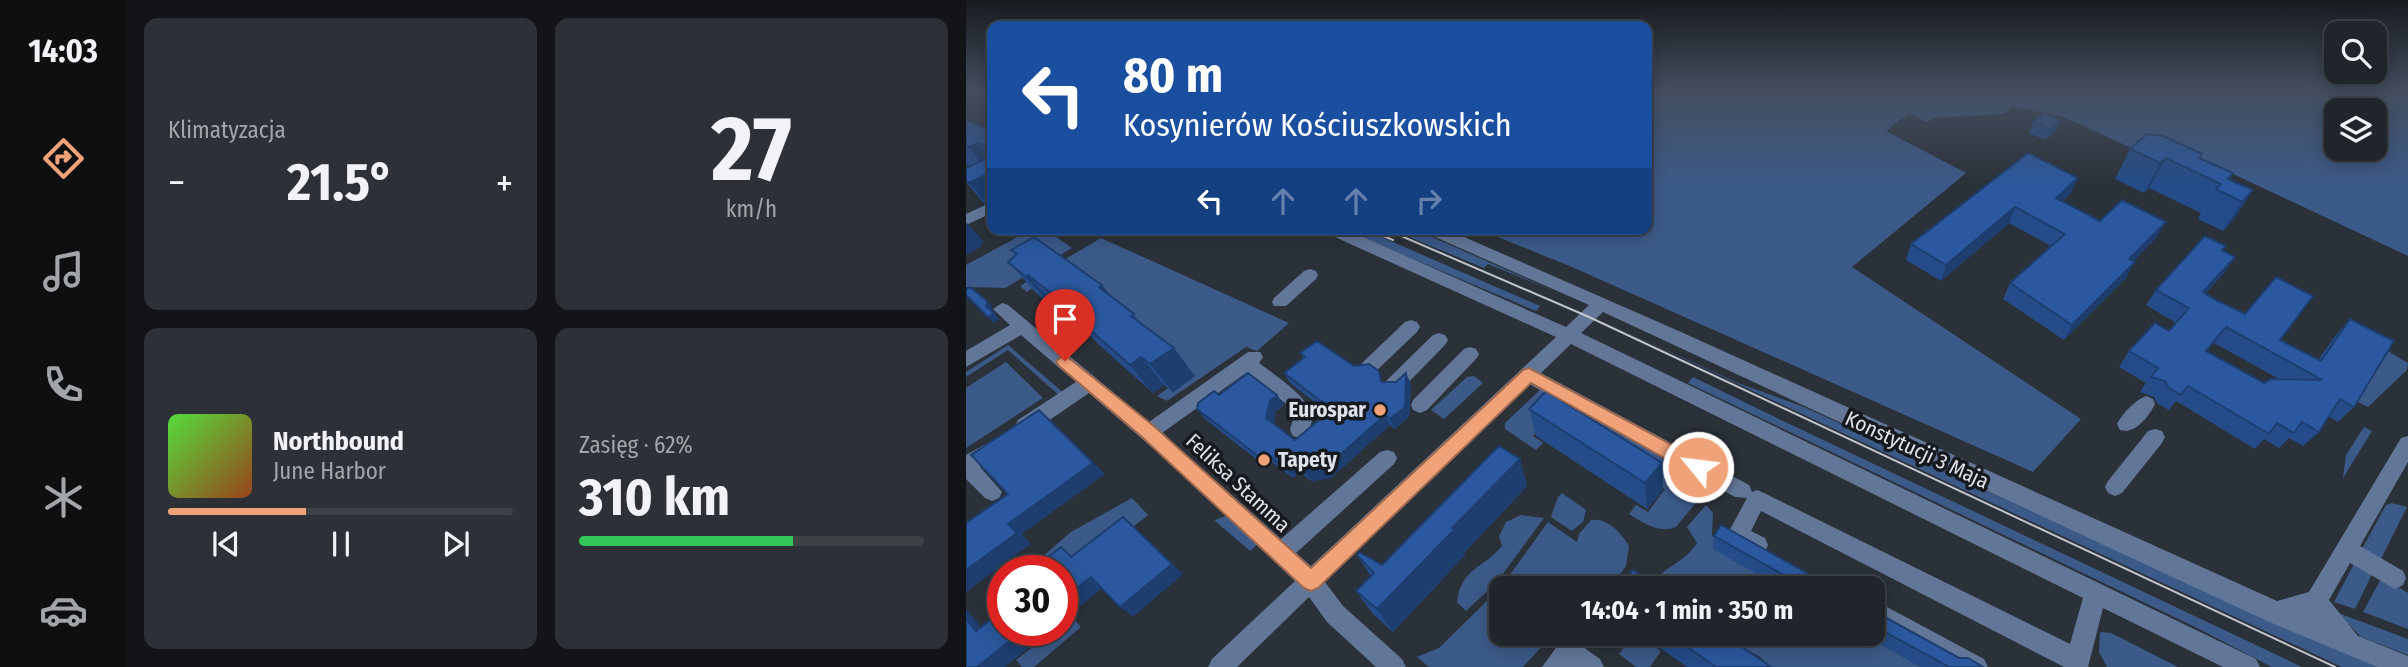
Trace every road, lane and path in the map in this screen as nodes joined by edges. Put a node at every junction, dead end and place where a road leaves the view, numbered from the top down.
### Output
1 (987, 210) edge
2 (966, 220) edge
3 (1344, 235) edge
4 (1445, 235) edge
5 (1310, 275) dead end
6 (1280, 302) dead end
7 (1601, 304) junction
8 (1002, 309) dead end
9 (1022, 326) junction
10 (1411, 327) dead end
11 (1571, 336) junction
12 (1439, 340) dead end
13 (1469, 354) dead end
14 (966, 360) edge
15 (1369, 367) edge
16 (1529, 374) junction
17 (1089, 383) junction
18 (1394, 385) edge
19 (2146, 404) dead end
20 (1420, 405) dead end
21 (2127, 424) dead end
22 (1300, 430) dead end
23 (1149, 432) junction
24 (2155, 436) dead end
25 (2408, 444) edge
26 (1387, 458) dead end
27 (966, 466) edge
28 (2115, 487) dead end
29 (1742, 491) dead end
30 (992, 492) dead end
31 (2345, 549) junction
32 (1280, 553) junction
33 (1774, 555) edge
34 (2395, 578) dead end
35 (1311, 581) junction
36 (2096, 591) junction
37 (2316, 601) junction
38 (2275, 613) junction
39 (1885, 617) edge
40 (2351, 645) junction
41 (2078, 664) edge
42 (1220, 667) edge
43 (1394, 667) edge
44 (1554, 667) edge
45 (1592, 667) edge
46 (1976, 667) edge
47 (2248, 667) edge
48 (2405, 667) edge

1 - 2 street
3 - 11 street
4 - 7 street, Konstytucji 3 Maja
5 - 6 street
7 - 11 street
7 - 38 street, Konstytucji 3 Maja
8 - 9 street, Feliksa Stamma
9 - 14 street
9 - 17 street, Feliksa Stamma
10 - 15 street
11 - 16 street
11 - 36 street
12 - 18 street
13 - 20 street
16 - 29 street
16 - 35 street
17 - 23 street, Feliksa Stamma
17 - 27 street
19 - 21 street
22 - 23 street
23 - 32 street, Feliksa Stamma
24 - 28 street
25 - 31 street
26 - 32 street
27 - 30 street
31 - 34 street
31 - 37 street
32 - 35 street, Feliksa Stamma
33 - 41 street
35 - 42 street
35 - 43 street, Feliksa Stamma
36 - 41 street
36 - 47 street
37 - 38 street
37 - 40 street
38 - 40 street, Konstytucji 3 Maja
39 - 46 street
40 - 48 street, Konstytucji 3 Maja
44 - 45 street

